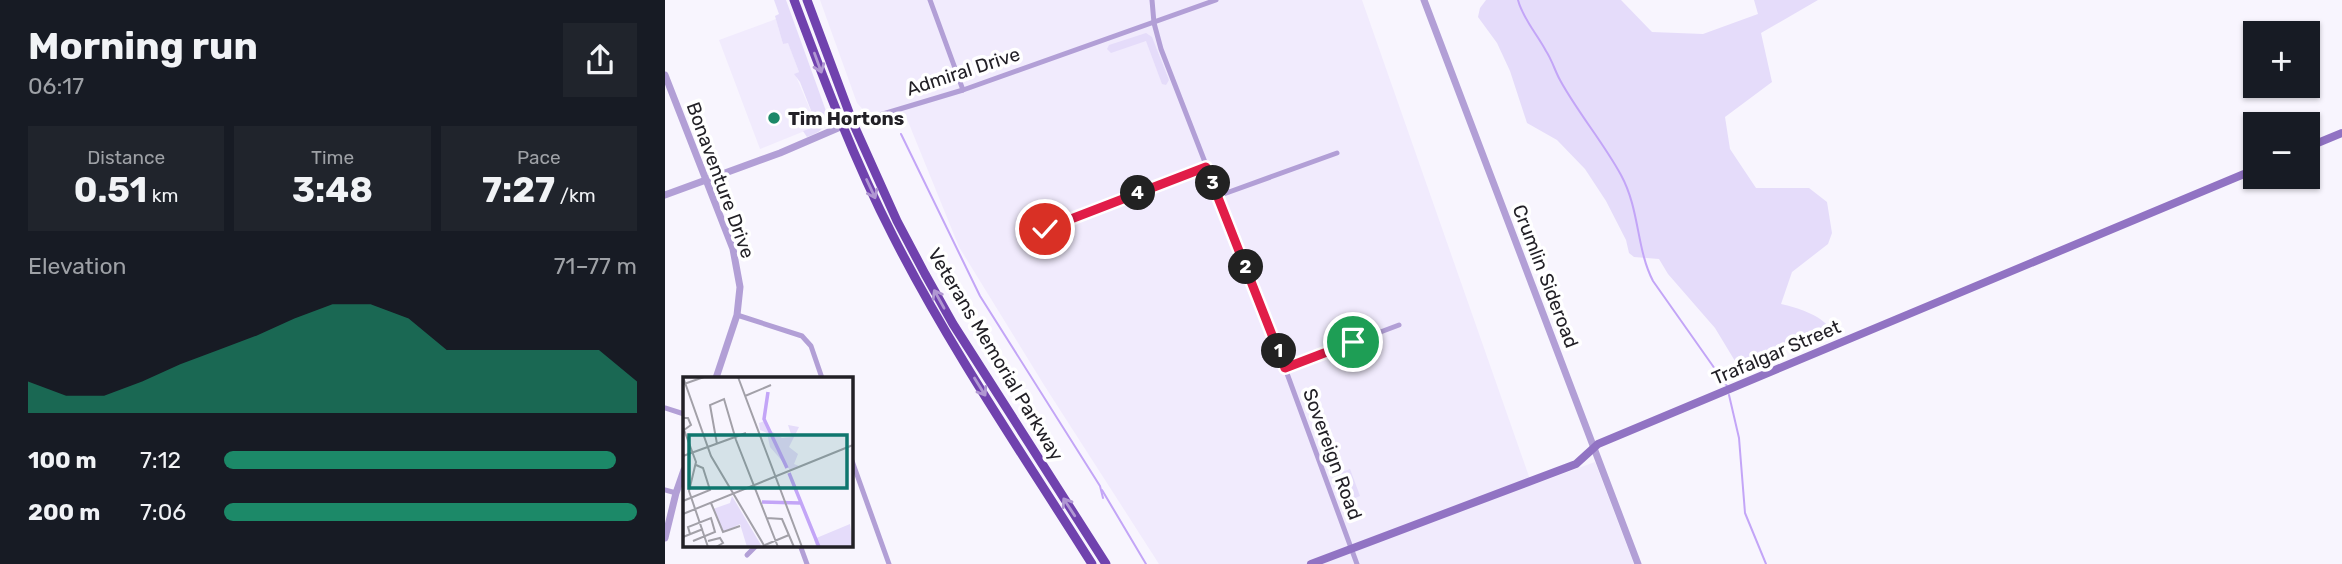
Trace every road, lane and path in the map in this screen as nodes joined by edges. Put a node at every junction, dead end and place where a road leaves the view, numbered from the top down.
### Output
1 (794, 0) edge
2 (807, 0) edge
3 (930, 0) edge
4 (1152, 0) edge
5 (1216, 0) edge
6 (1424, 0) edge
7 (1154, 23) junction
8 (665, 75) edge
9 (963, 90) junction
10 (853, 122) junction
11 (842, 127) junction
12 (2342, 133) edge
13 (2320, 143) edge
14 (1337, 153) dead end
15 (1206, 167) junction
16 (2243, 174) edge
17 (706, 180) junction
18 (665, 195) edge
19 (1218, 196) junction
20 (1045, 229) dead end
21 (737, 315) junction
22 (1399, 325) dead end
23 (1285, 368) junction
24 (717, 377) edge
25 (821, 377) edge
26 (665, 408) edge
27 (683, 414) edge
28 (1594, 447) junction
29 (852, 461) edge
30 (683, 473) edge
31 (665, 490) edge
32 (676, 493) junction
33 (665, 538) edge
34 (756, 546) edge
35 (800, 546) edge
36 (1351, 549) junction
37 (747, 555) dead end
38 (807, 564) edge
39 (889, 564) edge
40 (1092, 564) edge
41 (1106, 564) edge
42 (1311, 564) edge
43 (1357, 564) edge
44 (1638, 564) edge

1 -> 11 highway, Veterans Memorial Parkway
2 - 10 highway, Veterans Memorial Parkway
3 - 9 street
4 - 7 street, Sovereign Road
5 - 7 street, Admiral Drive
6 - 28 street, Crumlin Sideroad
7 - 9 street, Admiral Drive
7 - 15 street, Sovereign Road
8 - 17 street, Bonaventure Drive
9 - 10 street, Admiral Drive
10 - 11 street, Admiral Drive
41 -> 10 highway, Veterans Memorial Parkway
11 - 17 street, Admiral Drive
11 -> 40 highway, Veterans Memorial Parkway
12 - 13 main road
14 - 19 street
15 - 19 street, Sovereign Road
15 - 20 street
16 - 28 main road, Trafalgar Street
17 - 18 street, Admiral Drive
17 - 21 street, Bonaventure Drive
19 - 23 street, Sovereign Road
21 - 24 street, Bonaventure Drive
21 - 25 street
22 - 23 street
23 - 36 street, Sovereign Road
26 - 27 street
28 - 36 main road, Trafalgar Street
28 - 44 street, Crumlin Sideroad
29 - 39 street
30 - 32 street
31 - 32 street
32 - 33 street
34 - 37 street
35 - 38 street
36 - 42 main road, Trafalgar Street
36 - 43 street, Sovereign Road

